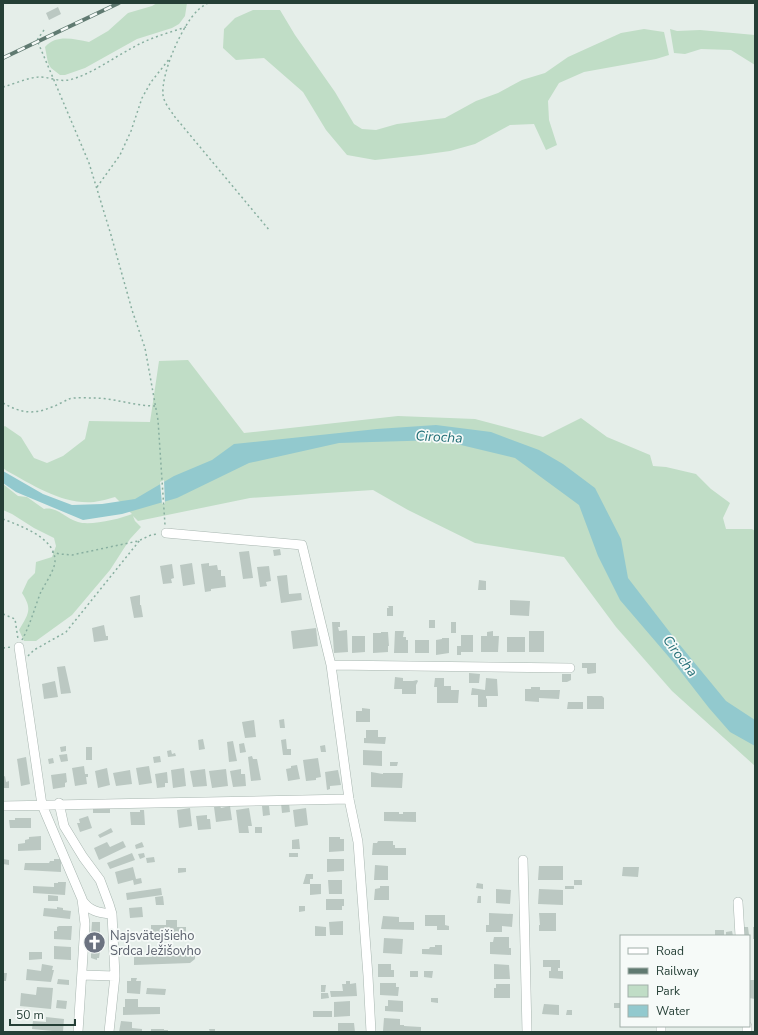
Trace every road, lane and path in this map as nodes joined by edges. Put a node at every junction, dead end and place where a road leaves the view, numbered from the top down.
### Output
1 (208, 3) edge
2 (186, 27) junction
3 (44, 30) dead end
4 (172, 56) junction
5 (52, 80) junction
6 (3, 87) edge
7 (96, 188) junction
8 (270, 231) dead end
9 (3, 403) edge
10 (155, 406) junction
11 (3, 518) edge
12 (165, 521) dead end
13 (166, 533) joint
14 (141, 539) junction
15 (52, 552) junction
16 (3, 614) edge
17 (19, 647) junction
18 (21, 663) junction
19 (331, 665) junction
20 (570, 668) dead end
21 (349, 799) junction
22 (59, 804) junction
23 (42, 805) junction
24 (3, 806) edge
25 (523, 860) dead end
26 (82, 899) junction
27 (738, 902) dead end
28 (112, 914) junction
29 (740, 935) edge
30 (82, 975) junction
31 (115, 976) junction
32 (78, 1032) edge
33 (109, 1032) edge
34 (371, 1032) edge
35 (527, 1032) edge

1 - 2 path
2 - 4 path
2 - 5 path
3 - 5 path
4 - 7 path
4 - 8 path
5 - 6 path
5 - 7 path
7 - 10 path
9 - 10 path
10 - 12 path
11 - 15 path
13 - 14 path
13 - 19 street
14 - 15 path
14 - 18 path
15 - 17 path
16 - 17 path
17 - 18 street
18 - 23 street
19 - 20 street
19 - 21 street
21 - 22 street
21 - 34 street
22 - 23 street
22 - 28 street
23 - 24 street
23 - 26 street
25 - 35 street
26 - 28 street
26 - 30 street
27 - 29 street
28 - 31 street
30 - 31 street
30 - 32 street
31 - 33 street

